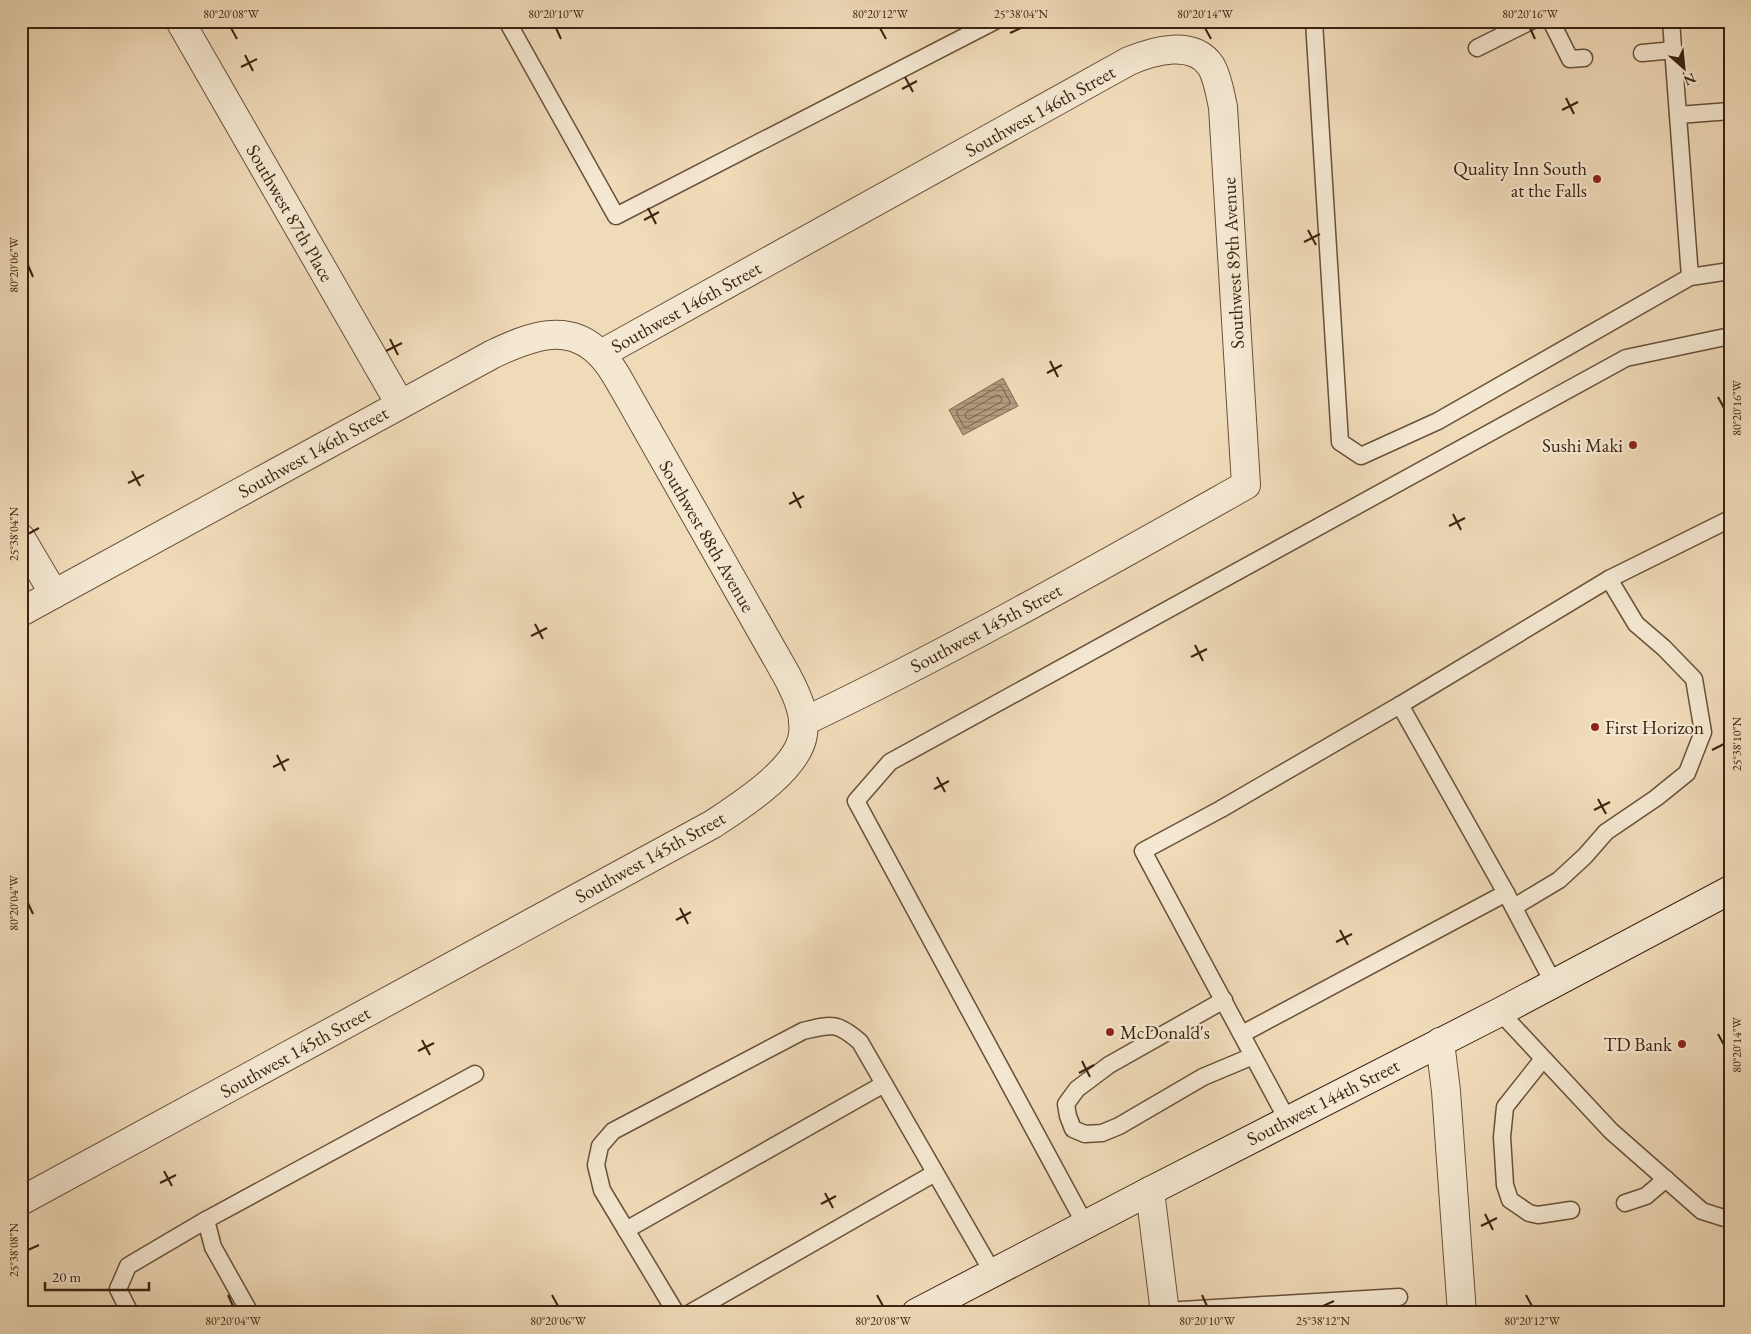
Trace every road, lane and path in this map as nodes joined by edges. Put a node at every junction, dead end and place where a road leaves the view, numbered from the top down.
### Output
1 (180, 21) edge
2 (507, 21) edge
3 (995, 21) edge
4 (1314, 21) edge
5 (1531, 21) edge
6 (1551, 21) edge
7 (1671, 21) edge
8 (1477, 48) dead end
9 (1674, 50) junction
10 (1192, 52) joint
11 (1642, 53) dead end
12 (1584, 58) dead end
13 (1730, 111) edge
14 (1678, 115) junction
15 (1730, 271) edge
16 (1690, 277) junction
17 (1730, 336) edge
18 (601, 354) junction
19 (400, 404) junction
20 (1246, 485) joint
21 (1730, 519) edge
22 (21, 538) edge
23 (1609, 579) junction
24 (54, 594) junction
25 (21, 612) edge
26 (1400, 705) junction
27 (803, 722) junction
28 (1730, 890) edge
29 (1510, 900) junction
30 (1554, 984) junction
31 (1224, 1000) junction
32 (1500, 1012) junction
33 (1242, 1034) junction
34 (1440, 1042) junction
35 (1253, 1056) junction
36 (1543, 1059) junction
37 (475, 1074) dead end
38 (884, 1084) junction
39 (1288, 1121) junction
40 (935, 1173) junction
41 (1666, 1179) junction
42 (1150, 1191) junction
43 (21, 1201) edge
44 (1625, 1203) dead end
45 (1571, 1210) dead end
46 (1730, 1218) edge
47 (206, 1220) junction
48 (1085, 1224) junction
49 (626, 1230) junction
50 (993, 1273) junction
51 (1399, 1297) dead end
52 (1165, 1312) edge
53 (130, 1313) edge
54 (250, 1313) edge
55 (676, 1313) edge
56 (690, 1313) edge
57 (916, 1313) edge
58 (1462, 1313) edge

1 - 19 street, Southwest 87th Place
2 - 3 lane
4 - 16 lane
5 - 8 lane
6 - 12 lane
7 - 9 lane
9 - 11 lane
9 - 14 lane
10 - 18 street, Southwest 146th Street
10 - 20 street, Southwest 89th Avenue
13 - 14 lane
14 - 16 lane
15 - 16 lane
17 - 48 lane
18 - 19 street, Southwest 146th Street
18 - 27 street, Southwest 88th Avenue
19 - 24 street, Southwest 146th Street
20 - 27 street, Southwest 145th Street
21 - 23 lane
22 - 24 street
23 - 26 lane
23 - 29 lane
24 - 25 street, Southwest 146th Street
26 - 29 lane
26 - 31 lane
27 - 43 street, Southwest 145th Street
28 - 30 street, Southwest 144th Street
29 - 30 lane
29 - 33 lane
30 - 32 street, Southwest 144th Street
31 - 33 lane
31 - 35 lane
32 - 34 street, Southwest 144th Street
32 - 36 lane
33 - 35 lane
34 - 39 street, Southwest 144th Street
34 - 58 street
35 - 39 lane
36 - 41 lane
36 - 45 lane
37 - 47 lane
38 - 40 lane
38 - 49 lane
38 - 49 lane
39 - 42 street, Southwest 144th Street
40 - 50 lane
40 - 56 lane
41 - 44 lane
41 - 46 lane
42 - 48 street, Southwest 144th Street
42 - 52 street
47 - 53 lane
47 - 54 lane
48 - 50 street, Southwest 144th Street
49 - 55 lane
50 - 57 street, Southwest 144th Street
51 - 52 lane

